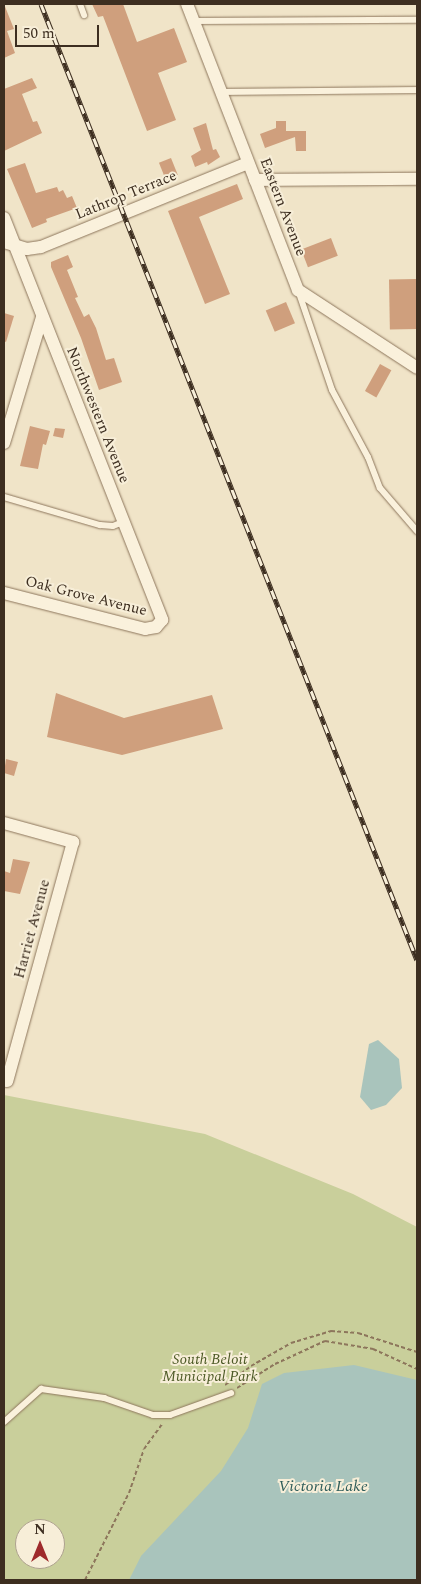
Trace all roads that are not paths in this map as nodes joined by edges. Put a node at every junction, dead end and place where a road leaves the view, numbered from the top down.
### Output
1 (80, 4) edge
2 (187, 4) edge
3 (84, 15) dead end
4 (417, 20) edge
5 (194, 21) junction
6 (417, 90) edge
7 (222, 92) junction
8 (248, 163) junction
9 (417, 179) edge
10 (255, 180) junction
11 (4, 218) edge
12 (9, 244) edge
13 (298, 290) junction
14 (42, 317) junction
15 (417, 367) edge
16 (4, 443) edge
17 (4, 497) edge
18 (123, 522) junction
19 (417, 531) edge
20 (4, 593) edge
21 (160, 624) joint
22 (4, 823) edge
23 (7, 1082) dead end
24 (231, 1393) road end
25 (4, 1422) edge

1 - 3 lane
2 - 5 street, Eastern Avenue
4 - 5 lane
5 - 7 street, Eastern Avenue
6 - 7 lane
7 - 8 street, Eastern Avenue
8 - 10 street, Eastern Avenue
8 - 12 street, Lathrop Terrace
9 - 10 street
10 - 13 street, Eastern Avenue
11 - 12 street, Northwestern Avenue
12 - 14 street, Northwestern Avenue
13 - 15 street
13 - 19 lane
14 - 16 street
14 - 18 street, Northwestern Avenue
17 - 18 lane
18 - 21 street, Northwestern Avenue
20 - 21 street, Oak Grove Avenue
22 - 23 street, Harriet Avenue
24 - 25 lane

